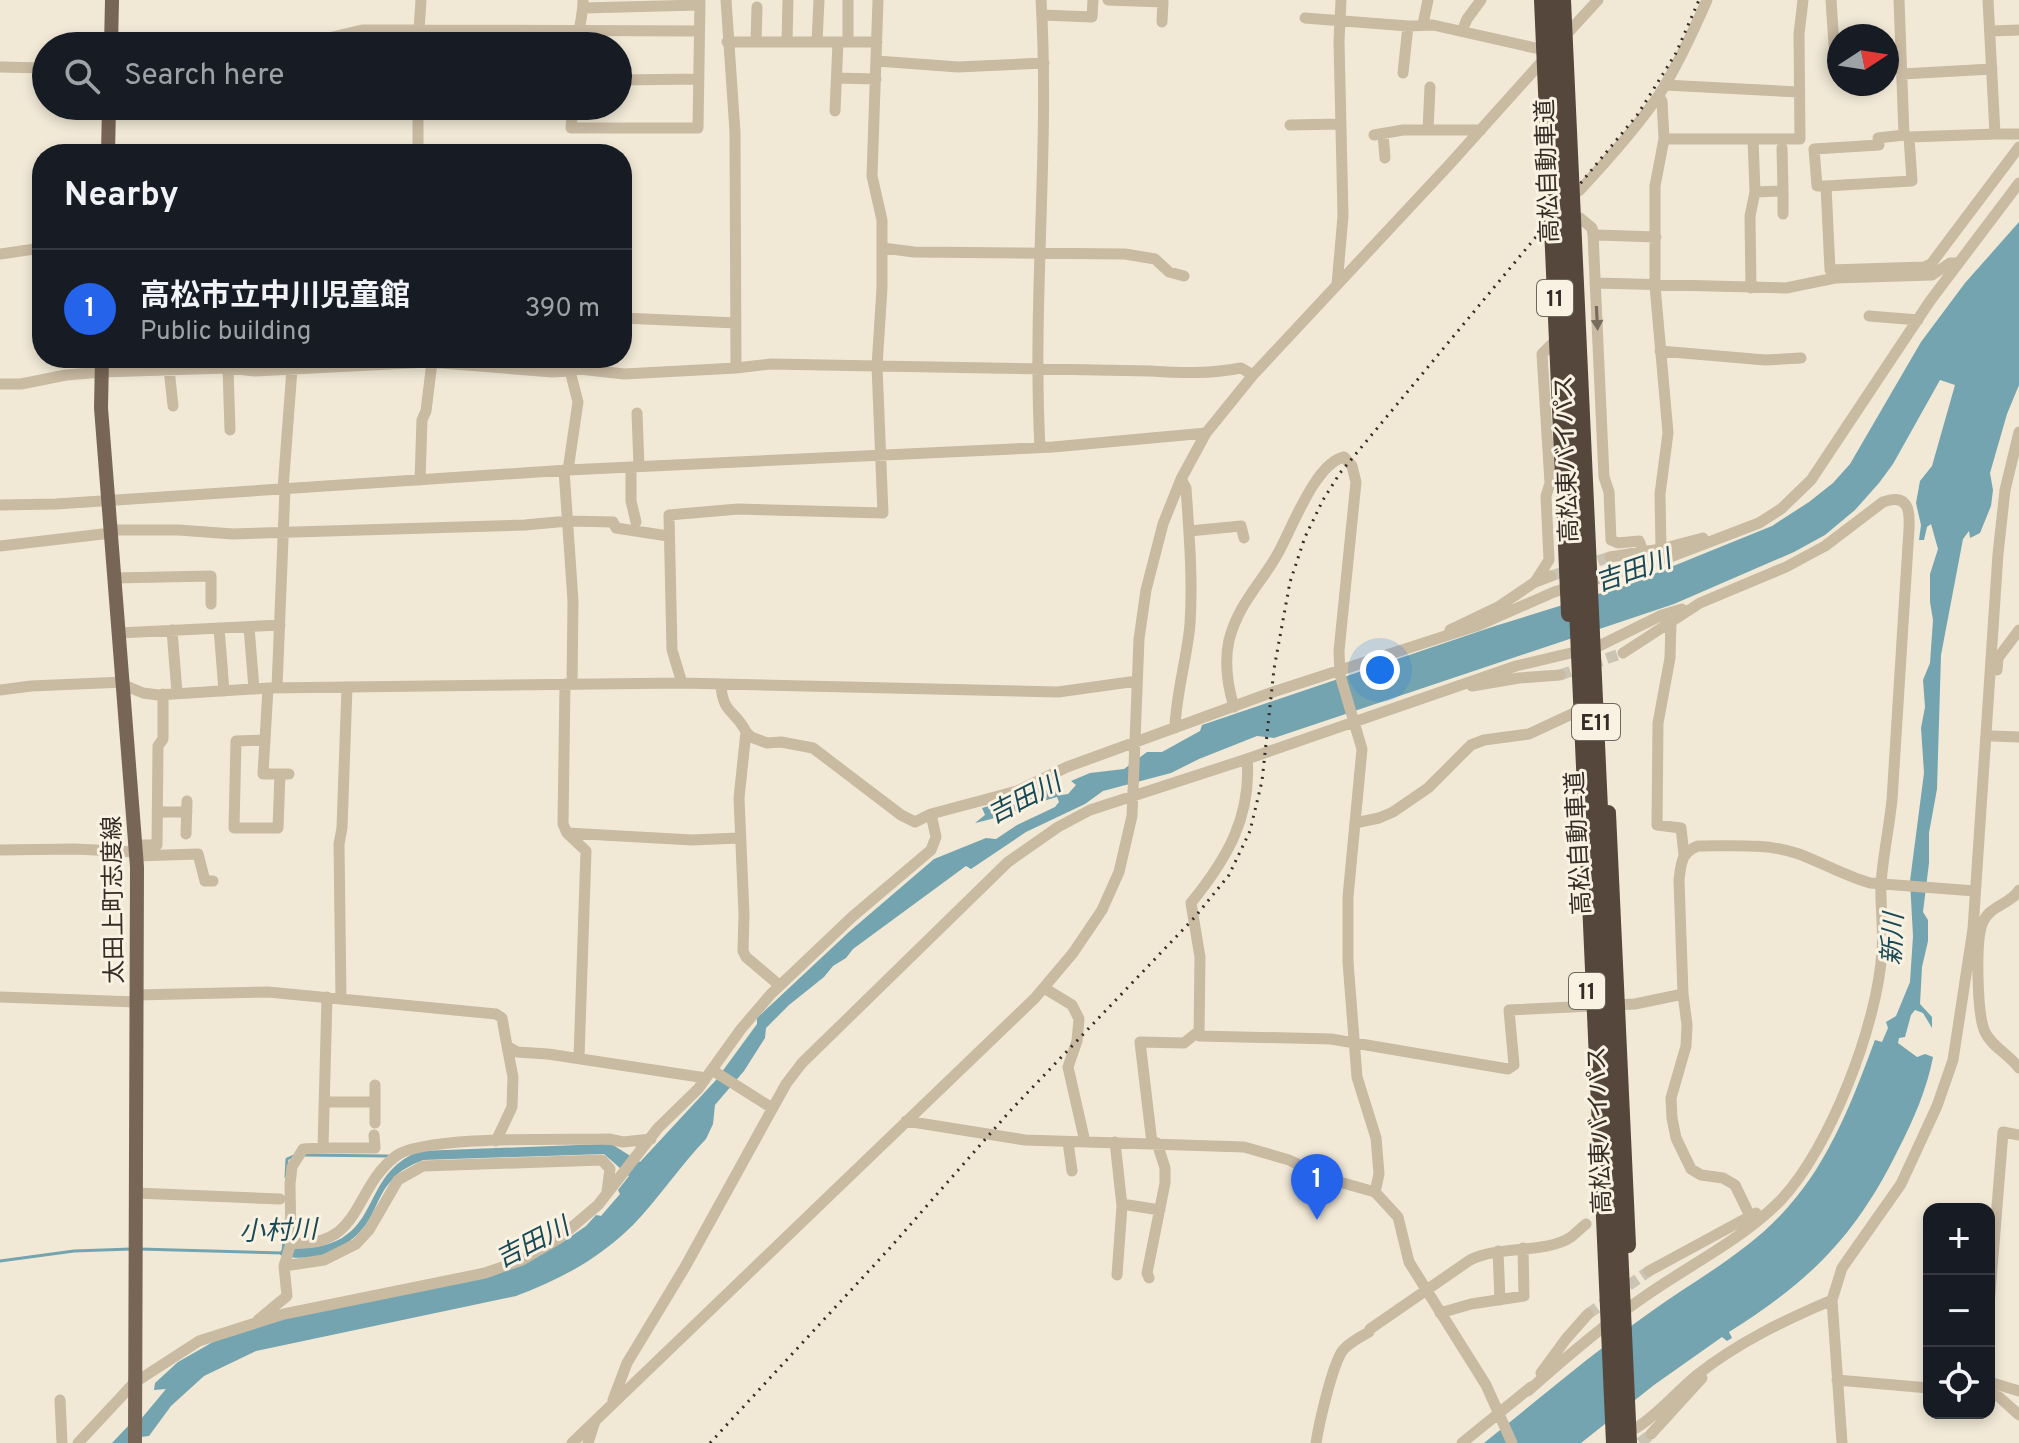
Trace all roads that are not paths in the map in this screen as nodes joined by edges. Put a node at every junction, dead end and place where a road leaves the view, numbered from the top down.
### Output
1 (112, 0) edge
2 (421, 0) edge
3 (726, 0) edge
4 (788, 0) edge
5 (819, 0) edge
6 (848, 0) edge
7 (878, 0) edge
8 (1041, 0) edge
9 (1093, 0) edge
10 (1108, 0) edge
11 (1138, 0) edge
12 (1341, 0) edge
13 (1428, 0) edge
14 (1481, 0) edge
15 (1542, 0) edge
16 (1550, 0) edge
17 (1563, 0) edge
18 (1569, 0) edge
19 (1598, 0) edge
20 (1707, 0) edge
21 (1803, 0) edge
22 (1831, 0) edge
23 (1899, 0) edge
24 (1988, 0) edge
25 (1163, 1) edge
26 (700, 2) edge
27 (583, 4) edge
28 (757, 7) dead end
29 (1042, 15) junction
30 (1305, 18) dead end
31 (1162, 22) dead end
32 (1341, 22) junction
33 (1423, 24) junction
34 (1833, 24) edge
35 (1408, 26) junction
36 (419, 30) junction
37 (1571, 30) junction
38 (2019, 30) edge
39 (578, 31) junction
40 (699, 31) junction
41 (1462, 31) junction
42 (1990, 31) junction
43 (111, 32) edge
44 (354, 32) edge
45 (727, 42) junction
46 (756, 42) junction
47 (787, 42) junction
48 (817, 42) junction
49 (843, 42) junction
50 (877, 42) junction
51 (1544, 54) junction
52 (877, 61) junction
53 (1044, 63) junction
54 (0, 67) edge
55 (32, 68) edge
56 (1992, 69) junction
57 (1403, 73) dead end
58 (1902, 74) junction
59 (837, 78) junction
60 (699, 79) junction
61 (876, 79) junction
62 (632, 80) edge
63 (1430, 87) dead end
64 (1662, 90) junction
65 (1799, 92) junction
66 (835, 111) dead end
67 (109, 120) edge
68 (418, 120) edge
69 (572, 120) edge
70 (1341, 124) junction
71 (1290, 125) dead end
72 (1428, 130) junction
73 (1481, 130) junction
74 (1995, 134) junction
75 (2019, 134) edge
76 (1907, 136) junction
77 (1664, 139) junction
78 (1753, 139) junction
79 (108, 144) edge
80 (418, 144) edge
81 (2019, 147) edge
82 (1782, 148) dead end
83 (1385, 158) dead end
84 (2019, 183) edge
85 (1826, 186) junction
86 (1579, 191) junction
87 (1783, 191) junction
88 (1755, 192) junction
89 (1783, 214) dead end
90 (1580, 218) junction
91 (1598, 235) dead end
92 (1656, 237) junction
93 (883, 248) junction
94 (32, 249) edge
95 (0, 254) edge
96 (1039, 255) junction
97 (1958, 263) junction
98 (1184, 276) dead end
99 (1595, 283) junction
100 (1337, 285) junction
101 (1655, 286) junction
102 (1751, 288) junction
103 (1869, 316) dead end
104 (632, 318) edge
105 (1918, 320) junction
106 (736, 323) junction
107 (1660, 351) junction
108 (1801, 358) dead end
109 (877, 366) junction
110 (91, 368) edge
111 (102, 368) edge
112 (152, 368) edge
113 (228, 368) junction
114 (309, 368) edge
115 (427, 368) edge
116 (507, 368) edge
117 (570, 368) dead end
118 (736, 368) junction
119 (169, 369) junction
120 (292, 369) junction
121 (1036, 370) junction
122 (1253, 375) junction
123 (0, 384) edge
124 (173, 406) dead end
125 (637, 413) dead end
126 (230, 430) dead end
127 (2019, 432) edge
128 (1206, 433) junction
129 (1040, 448) junction
130 (882, 456) junction
131 (635, 467) junction
132 (566, 470) junction
133 (1597, 478) junction
134 (1181, 479) junction
135 (420, 480) junction
136 (1557, 483) junction
137 (284, 489) junction
138 (107, 500) junction
139 (0, 505) edge
140 (568, 521) junction
141 (636, 522) dead end
142 (1189, 531) junction
143 (110, 532) junction
144 (283, 532) junction
145 (668, 536) junction
146 (1244, 538) dead end
147 (1719, 538) junction
148 (0, 546) edge
149 (1661, 549) junction
150 (1643, 551) junction
151 (1610, 557) tunnel mouth
152 (1551, 576) tunnel mouth
153 (115, 578) junction
154 (1535, 582) junction
155 (1595, 584) junction
156 (1568, 591) junction
157 (1700, 603) junction
158 (211, 604) dead end
159 (1671, 621) junction
160 (280, 625) junction
161 (249, 627) junction
162 (219, 628) junction
163 (172, 630) junction
164 (2019, 630) edge
165 (119, 633) junction
166 (1447, 636) junction
167 (1599, 642) junction
168 (1571, 648) junction
169 (1623, 653) tunnel mouth
170 (1340, 673) junction
171 (1560, 675) tunnel mouth
172 (1137, 681) junction
173 (682, 683) junction
174 (124, 684) junction
175 (568, 684) junction
176 (721, 685) junction
177 (347, 687) junction
178 (272, 688) junction
179 (254, 689) junction
180 (0, 690) edge
181 (224, 691) junction
182 (177, 693) junction
183 (163, 694) junction
184 (1432, 694) junction
185 (1234, 707) junction
186 (1574, 713) junction
187 (1354, 718) junction
188 (1175, 728) junction
189 (746, 732) junction
190 (1993, 736) junction
191 (2019, 737) edge
192 (265, 740) junction
193 (1135, 745) junction
194 (1247, 759) junction
195 (1134, 794) junction
196 (158, 812) junction
197 (931, 814) junction
198 (1355, 823) junction
199 (567, 833) junction
200 (186, 834) dead end
201 (739, 838) junction
202 (0, 850) edge
203 (136, 851) junction
204 (1684, 855) junction
205 (1983, 878) dead end
206 (213, 881) dead end
207 (1884, 886) junction
208 (2019, 890) edge
209 (1971, 891) junction
210 (779, 985) junction
211 (1044, 988) junction
212 (1683, 994) junction
213 (0, 997) edge
214 (327, 997) junction
215 (136, 999) junction
216 (341, 999) junction
217 (1618, 1004) junction
218 (1587, 1006) junction
219 (1199, 1031) junction
220 (1354, 1042) junction
221 (507, 1046) junction
222 (579, 1058) junction
223 (2019, 1068) edge
224 (709, 1074) junction
225 (375, 1085) dead end
226 (324, 1102) junction
227 (375, 1102) junction
228 (772, 1108) junction
229 (906, 1121) junction
230 (2019, 1135) edge
231 (491, 1141) junction
232 (648, 1142) junction
233 (1068, 1142) junction
234 (1085, 1142) junction
235 (1115, 1142) junction
236 (1154, 1143) junction
237 (323, 1148) junction
238 (487, 1164) junction
239 (1072, 1171) dead end
240 (1375, 1192) junction
241 (136, 1193) junction
242 (607, 1193) junction
243 (280, 1199) dead end
244 (1781, 1199) junction
245 (1122, 1204) junction
246 (1160, 1210) junction
247 (1750, 1216) junction
248 (1586, 1224) dead end
249 (290, 1246) junction
250 (1523, 1248) junction
251 (1498, 1251) junction
252 (285, 1264) junction
253 (1649, 1271) tunnel mouth
254 (1117, 1275) dead end
255 (1991, 1275) edge
256 (1149, 1278) dead end
257 (1426, 1291) junction
258 (1500, 1300) junction
259 (1832, 1300) junction
260 (1440, 1313) junction
261 (1588, 1314) tunnel mouth
262 (1631, 1314) junction
263 (258, 1320) junction
264 (1602, 1333) junction
265 (1837, 1380) junction
266 (134, 1383) junction
267 (1995, 1384) edge
268 (1923, 1387) edge
269 (1528, 1391) junction
270 (1995, 1392) edge
271 (2019, 1393) edge
272 (1995, 1395) edge
273 (60, 1400) dead end
274 (611, 1405) junction
275 (1500, 1415) junction
276 (2019, 1415) edge
277 (595, 1421) junction
278 (1638, 1434) edge
279 (1610, 1442) edge
280 (62, 1443) edge
281 (78, 1443) edge
282 (135, 1443) edge
283 (572, 1443) edge
284 (588, 1443) edge
285 (1316, 1443) edge
286 (1462, 1443) edge
287 (1512, 1443) edge
288 (1842, 1443) edge

1 - 43 main road
2 - 36 street
3 - 45 street
4 - 47 street
5 - 48 street
6 - 49 street
7 - 50 street
8 - 29 street
9 - 29 street
10 - 11 street
11 - 25 street
12 - 32 street
13 - 33 street
14 - 41 street
15 - 51 highway, 高松東バイパス / 11
16 - 279 highway, 高松自動車道 / E11, bridge
17 - 278 highway, 高松自動車道 / E11, bridge
18 - 37 highway, 高松東バイパス / 11
19 - 37 street
20 - 64 street
21 - 65 street
22 - 34 street
23 - 58 street
24 - 42 street
25 - 31 street
26 - 27 street
26 - 40 street
27 - 39 street
28 - 46 street
29 - 53 street
30 - 32 street
32 - 35 street
32 - 70 street
33 - 35 street
33 - 41 street
35 - 57 street
36 - 39 street
36 - 44 street
37 - 51 street
37 - 86 highway, 高松東バイパス / 11
38 - 42 street
39 - 40 street
40 - 60 street
41 - 51 street
42 - 56 street
45 - 46 street
45 - 106 street
46 - 47 street
47 - 48 street
48 - 49 street
49 - 50 street
49 - 59 street
50 - 52 street
51 - 73 street
51 - 136 highway, 高松東バイパス / 11
52 - 53 street
52 - 61 street
53 - 96 street
54 - 55 street
56 - 58 street
56 - 74 street
58 - 76 street
59 - 61 street
59 - 66 street
60 - 62 street
60 - 69 street
61 - 93 street
63 - 72 street
64 - 65 street
64 - 77 street
64 - 86 street
65 - 78 street
67 - 79 main road
68 - 80 street
70 - 71 street
70 - 100 street
72 - 73 street
72 - 83 street
73 - 100 street
74 - 75 street
74 - 76 street
76 - 85 street
76 - 85 street
77 - 78 street
77 - 92 street
78 - 88 street
81 - 85 street
82 - 87 street
84 - 97 street
86 - 90 highway, 高松東バイパス / 11
87 - 88 street
87 - 89 street
88 - 102 street
90 - 99 street
90 - 133 highway, 高松東バイパス / 11
91 - 92 street
92 - 101 street
93 - 96 street
93 - 109 street
94 - 95 street
96 - 98 street
96 - 121 street
97 - 102 street
97 - 105 street
99 - 101 street
99 -> 133 street
100 - 122 street
101 - 102 street
101 - 107 street
103 - 105 street
104 - 106 street
105 - 147 street
106 - 118 street
107 - 108 street
107 - 149 street
109 - 118 street
109 - 121 street
109 - 130 street
110 - 123 street
111 - 138 main road, 太田上町志度線
112 - 119 street
113 - 119 street
113 - 120 street
113 - 126 street
114 - 120 street
115 - 135 street
116 - 132 street
117 - 118 street
119 - 124 street
120 - 137 street
121 - 122 street
121 - 129 street
122 - 128 street
125 - 131 street
127 - 209 street
128 - 129 street
128 - 134 street
129 - 130 street
130 - 131 street
130 - 145 street
131 - 132 street
131 - 141 street
132 - 135 street
132 - 140 street
133 - 150 street
133 - 155 highway, 高松東バイパス / 11
134 - 142 street
134 - 172 street
135 - 137 street
136 - 154 street
136 - 156 highway, 高松東バイパス / 11
137 - 138 street
137 - 144 street
138 - 139 street
138 - 143 main road, 太田上町志度線
140 - 144 street
140 - 145 street
140 - 175 street
142 - 146 street
142 - 188 street
143 - 144 street
143 - 148 street
143 - 153 main road, 太田上町志度線
144 - 160 street
145 - 173 street
147 - 149 street
147 - 155 street
149 - 150 street
150 - 151 street
152 - 154 street
153 - 158 street
153 - 165 main road, 太田上町志度線
154 - 166 street
155 - 156 street
155 - 167 highway, 高松東バイパス / 11
156 - 166 street
156 - 168 highway, 高松東バイパス / 11
157 - 159 street
157 - 167 street
157 - 207 street
159 - 169 street
159 - 204 street
160 - 161 street
160 - 178 street
161 - 162 street
161 - 179 street
162 - 163 street
162 - 181 street
163 - 165 street
163 - 182 street
164 - 190 street
165 - 174 main road, 太田上町志度線
166 - 170 street
167 - 217 highway, 高松東バイパス / 11
168 - 184 street
168 - 186 highway, 高松東バイパス / 11
170 - 185 street
170 - 185 street
170 - 187 street
171 - 184 street
172 - 176 street
172 - 193 street
173 - 175 street
173 - 176 street
174 - 180 street
174 - 183 street
174 - 203 main road, 太田上町志度線
175 - 177 street
175 - 199 street
176 - 189 street
177 - 178 street
177 - 216 street
178 - 179 street
178 - 192 street
179 - 181 street
181 - 182 street
182 - 183 street
183 - 196 street
184 - 187 street
185 - 188 street
186 - 198 street
186 - 218 highway, 高松東バイパス / 11
187 - 194 street
187 - 198 street
188 - 193 street
189 - 197 street
189 - 201 street
190 - 191 street
190 - 205 street
192 - 192 street
193 - 195 street
193 - 197 street
194 - 195 street
194 - 219 street
195 - 211 street
195 - 228 street
196 - 200 street
196 - 203 street
197 - 210 street
198 - 220 street
199 - 201 street
199 - 222 street
201 - 210 street
202 - 203 street
203 - 206 street
203 - 215 main road, 太田上町志度線
204 - 207 street
204 - 212 street
207 - 209 street
207 - 244 street
208 - 223 street
209 - 259 street
210 - 224 street
211 - 229 street
211 - 234 street
212 - 217 street
212 - 247 street
213 - 215 street
214 - 215 street
214 - 216 street
214 - 226 street
215 - 241 main road, 太田上町志度線
216 - 221 street
217 - 218 street
217 - 262 highway, 高松東バイパス / 11
218 - 220 street
218 - 264 highway, 高松東バイパス / 11
219 - 220 street
219 - 236 street
220 - 240 street
221 - 222 street
221 - 231 street
222 - 224 street
224 - 228 street
224 - 232 street
225 - 227 street
226 - 227 street
226 - 237 street
227 - 237 street
228 - 274 street
229 - 233 street
229 - 274 street
230 - 255 street
231 - 232 street
231 - 238 street
231 - 249 street
232 - 242 street
233 - 234 street
233 - 239 street
234 - 235 street
235 - 236 street
235 - 245 street
236 - 240 street
236 - 246 street
237 - 249 street
238 - 242 street
238 - 252 street
240 - 257 street
241 - 243 street
241 - 266 main road, 太田上町志度線
242 - 263 street
244 - 247 street
244 - 262 street
245 - 246 street
245 - 254 street
246 - 256 street
247 - 253 street
248 - 250 street
249 - 252 street
250 - 251 street
250 - 258 street
251 - 257 street
251 - 258 street
252 - 263 street
257 - 260 street
257 - 285 street
258 - 260 street
259 - 265 street
259 - 278 street
260 - 275 street
261 - 269 street
262 - 264 street
262 - 278 highway, 高松東バイパス / 11
263 - 266 street
264 - 269 street
264 - 279 highway, 高松東バイパス / 11
265 - 268 street
265 - 288 street
266 - 281 street
266 - 282 main road, 太田上町志度線
267 - 271 street
269 - 275 street
270 - 271 street
272 - 276 street
273 - 280 street
274 - 277 street
275 - 286 street
275 - 287 street
277 - 283 street
277 - 284 street

